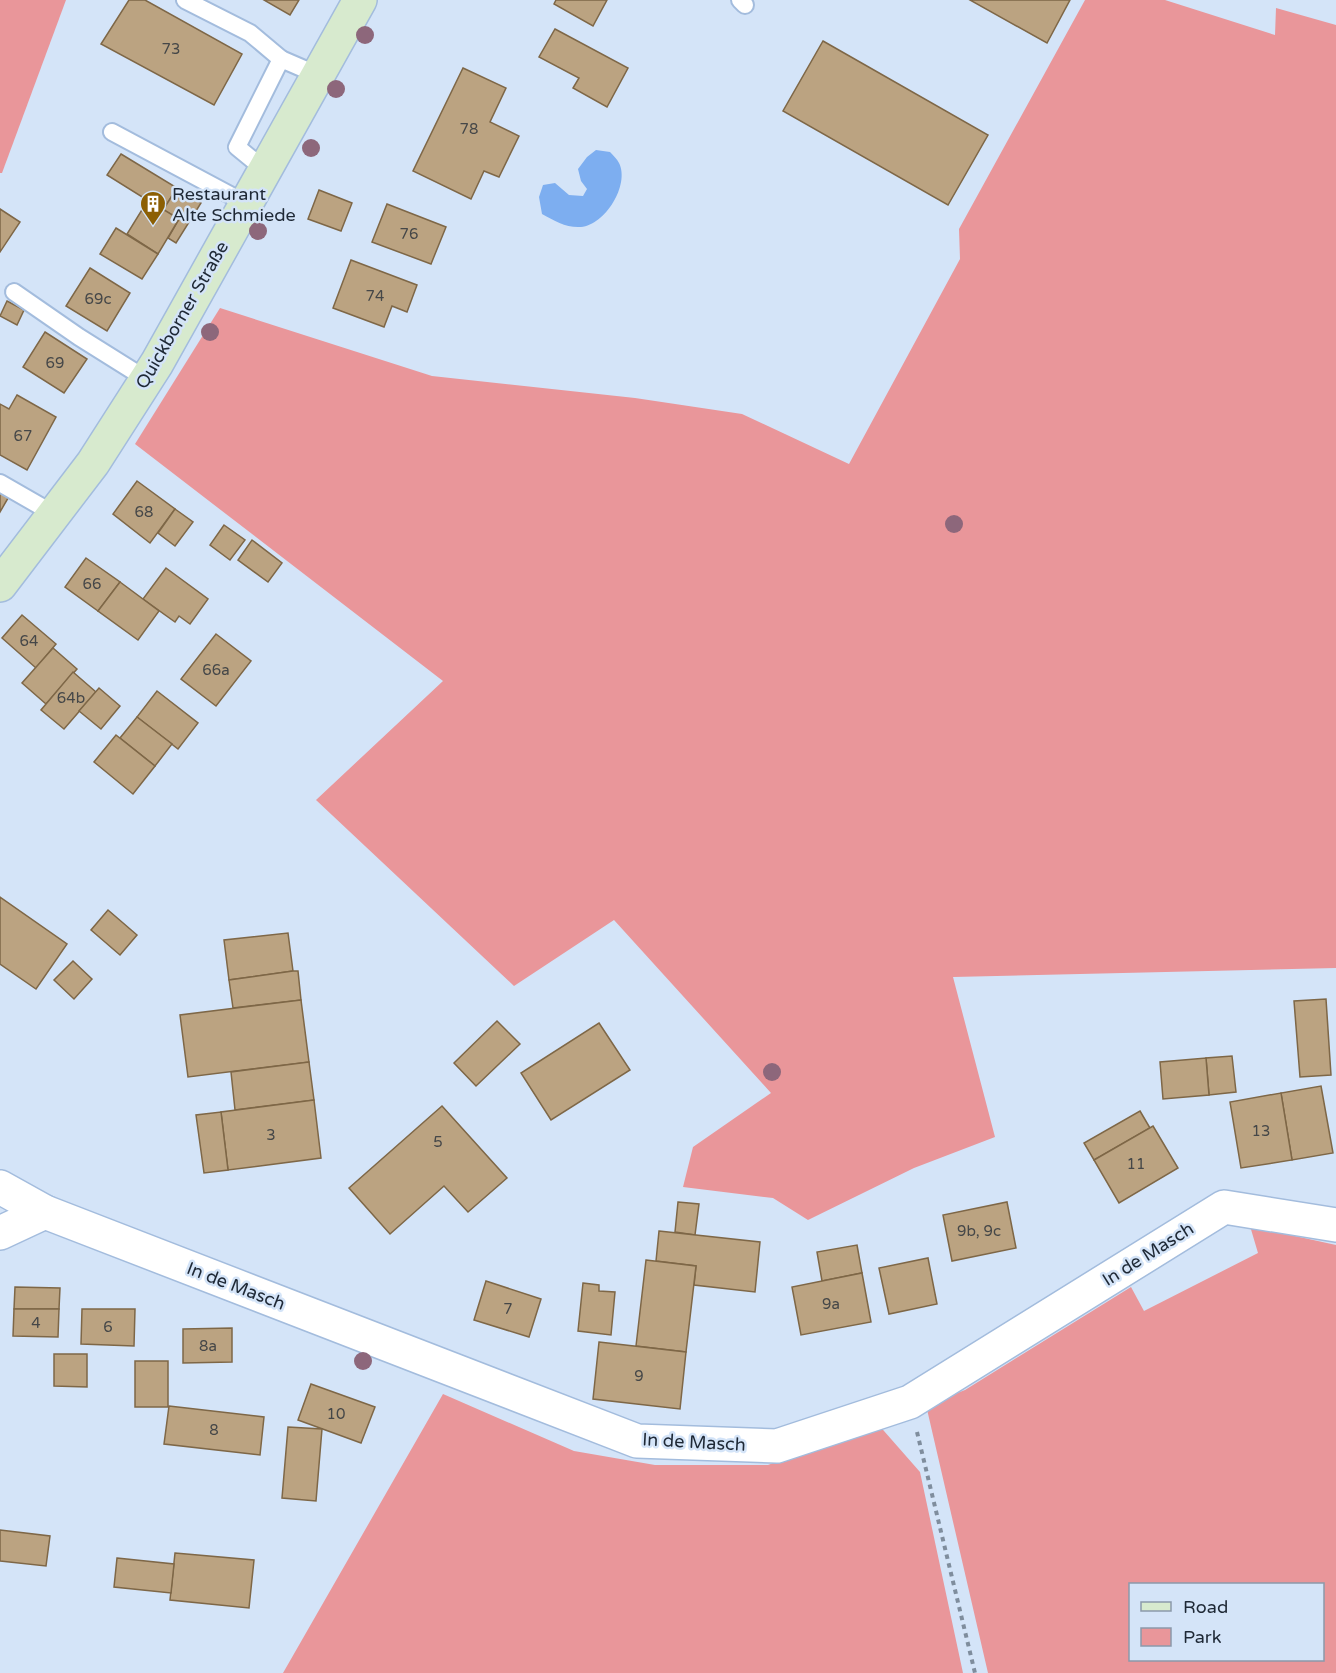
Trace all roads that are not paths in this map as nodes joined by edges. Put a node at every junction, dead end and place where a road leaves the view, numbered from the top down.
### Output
1 (185, 0) edge
2 (360, 0) edge
3 (281, 59) junction
4 (318, 75) junction
5 (112, 132) dead end
6 (265, 170) junction
7 (247, 204) junction
8 (14, 292) dead end
9 (146, 379) junction
10 (0, 483) edge
11 (54, 514) junction
12 (0, 585) edge
13 (0, 1187) edge
14 (45, 1212) junction
15 (1336, 1225) edge
16 (0, 1233) edge

1 - 3 lane
2 - 4 main road, Quickborner Straße
3 - 4 lane
3 - 6 lane
4 - 6 main road, Quickborner Straße
5 - 7 lane
6 - 7 main road, Quickborner Straße
7 - 9 main road, Quickborner Straße
8 - 9 lane
9 - 11 main road, Quickborner Straße
10 - 11 lane
11 - 12 main road, Quickborner Straße
13 - 14 street, In de Masch
14 - 15 street, In de Masch
14 - 16 street

